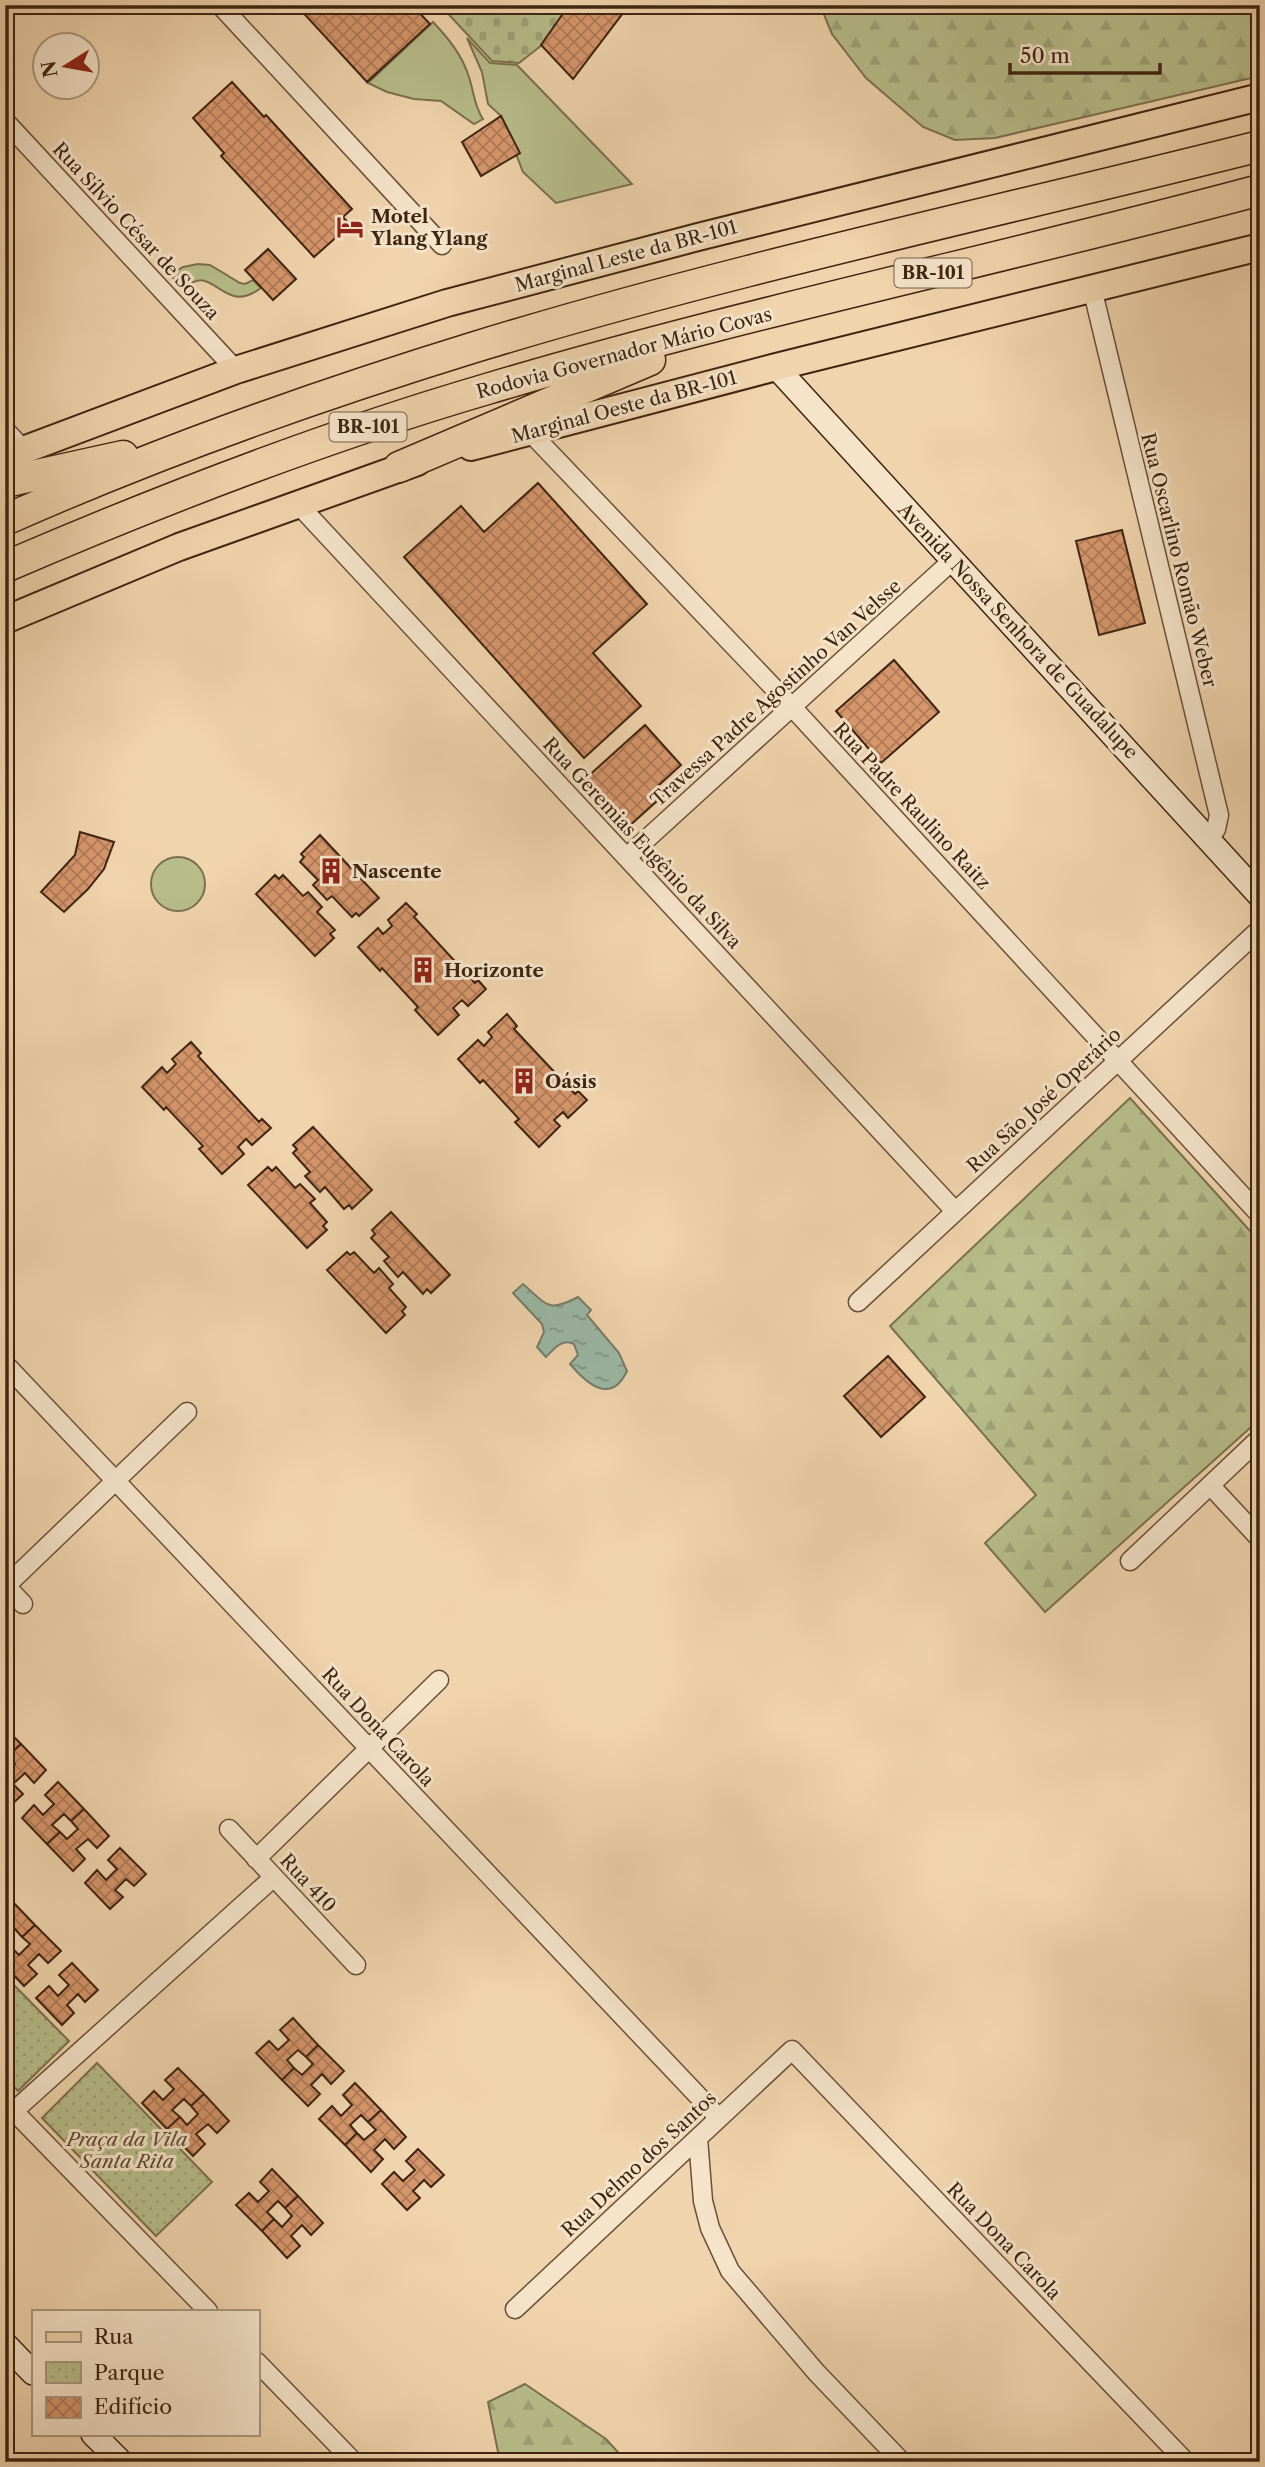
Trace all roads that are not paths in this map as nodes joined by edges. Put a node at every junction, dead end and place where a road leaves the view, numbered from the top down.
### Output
1 (220, 5) edge
2 (1260, 97) edge
3 (5, 121) edge
4 (1260, 131) edge
5 (1260, 146) edge
6 (1172, 168) junction
7 (1260, 190) edge
8 (442, 245) dead end
9 (1260, 247) edge
10 (1092, 288) junction
11 (741, 320) junction
12 (776, 367) junction
13 (236, 370) junction
14 (529, 432) junction
15 (215, 435) junction
16 (11, 445) edge
17 (399, 467) junction
18 (5, 482) edge
19 (297, 503) junction
20 (5, 520) edge
21 (953, 560) junction
22 (5, 566) edge
23 (5, 620) edge
24 (792, 707) junction
25 (1209, 840) junction
26 (627, 857) junction
27 (1260, 896) edge
28 (1260, 929) edge
29 (1118, 1060) junction
30 (955, 1212) junction
31 (1260, 1215) edge
32 (858, 1302) dead end
33 (5, 1364) edge
34 (187, 1412) dead end
35 (1260, 1438) edge
36 (116, 1481) junction
37 (1210, 1485) junction
38 (1260, 1539) edge
39 (1130, 1561) dead end
40 (6, 1586) edge
41 (23, 1604) dead end
42 (439, 1680) dead end
43 (369, 1748) junction
44 (229, 1829) dead end
45 (256, 1859) junction
46 (274, 1877) junction
47 (356, 1965) dead end
48 (792, 2050) joint
49 (8, 2111) edge
50 (719, 2118) junction
51 (698, 2138) junction
52 (515, 2309) dead end
53 (207, 2310) edge
54 (5, 2344) edge
55 (259, 2364) edge
56 (32, 2371) edge
57 (95, 2436) edge
58 (121, 2462) edge
59 (354, 2462) edge
60 (902, 2462) edge
61 (1186, 2462) edge

1 - 8 street
2 - 13 main road, Marginal Leste da BR-101
3 - 13 street, Rua Sílvio César de Souza
4 - 6 highway
5 - 6 highway, BR-101
6 - 15 highway, BR-101
7 - 11 highway, Rodovia Governador Mário Covas / BR-101
9 - 10 main road, Marginal Oeste da BR-101
10 - 12 main road, Marginal Oeste da BR-101
10 - 25 street, Rua Oscarlino Romão Weber
11 - 17 highway
11 - 22 highway, Rodovia Governador Mário Covas / BR-101
12 - 14 main road, Marginal Oeste da BR-101
12 - 21 street, Avenida Nossa Senhora de Guadalupe
13 - 16 main road, Marginal Leste da BR-101
14 - 17 main road, Marginal Oeste da BR-101
14 - 24 street, Rua Padre Raulino Raitz
15 - 18 highway
15 - 20 highway, BR-101
17 - 19 main road, Marginal Oeste da BR-101
19 - 23 main road, Marginal Oeste da BR-101
19 - 26 street, Rua Geremias Eugênio da Silva
21 - 24 street, Travessa Padre Agostinho Van Velsse
21 - 25 street, Avenida Nossa Senhora de Guadalupe
24 - 26 street, Travessa Padre Agostinho Van Velsse
24 - 29 street, Rua Padre Raulino Raitz
25 - 27 street, Avenida Nossa Senhora de Guadalupe
26 - 30 street, Rua Geremias Eugênio da Silva
28 - 29 street, Rua São José Operário
29 - 30 street, Rua São José Operário
29 - 31 street, Rua Padre Raulino Raitz
30 - 32 street, Rua São José Operário
33 - 36 street, Rua Dona Carola
34 - 36 street
35 - 37 street
36 - 40 street
36 - 43 street, Rua Dona Carola
37 - 38 street
37 - 39 street
40 - 41 street
42 - 43 street
43 - 45 street
43 - 50 street, Rua Dona Carola
44 - 45 street, Rua 410
45 - 46 street, Rua 410
46 - 47 street, Rua 410
46 - 49 street
48 - 50 street, Rua Delmo dos Santos
48 - 61 street, Rua Dona Carola
49 - 53 street
50 - 51 street, Rua Delmo dos Santos
51 - 52 street, Rua Delmo dos Santos
51 - 60 street
54 - 56 street
55 - 59 street
57 - 58 street

